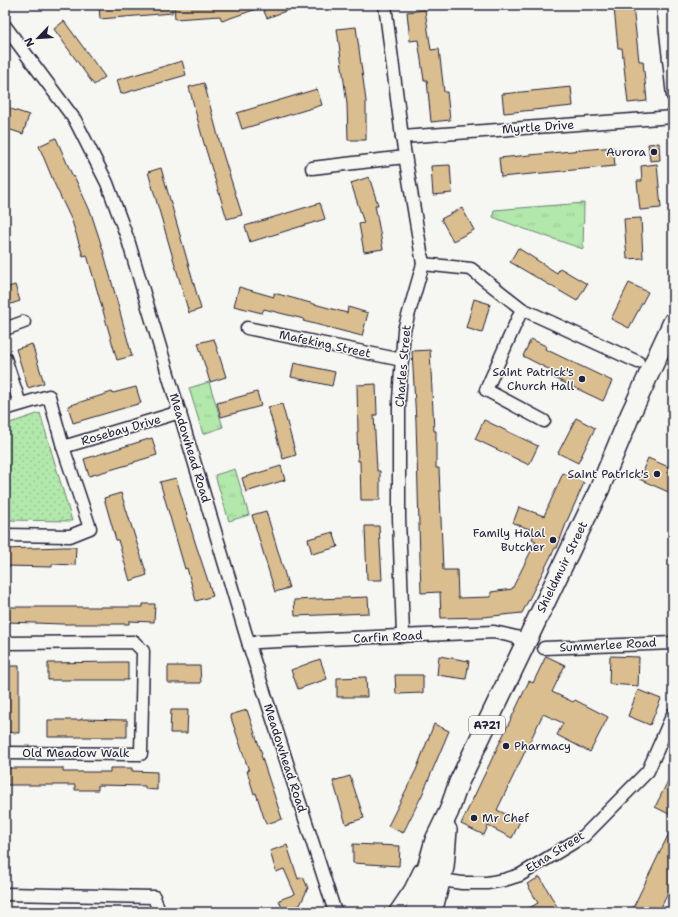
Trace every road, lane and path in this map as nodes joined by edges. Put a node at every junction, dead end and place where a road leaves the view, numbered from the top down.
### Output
1 (385, 5) edge
2 (663, 5) edge
3 (5, 26) edge
4 (673, 96) edge
5 (673, 117) edge
6 (402, 137) junction
7 (405, 157) junction
8 (312, 168) dead end
9 (423, 264) junction
10 (522, 309) junction
11 (24, 322) dead end
12 (673, 322) edge
13 (248, 328) dead end
14 (5, 329) edge
15 (5, 358) edge
16 (402, 360) junction
17 (638, 362) dead end
18 (20, 404) junction
19 (5, 409) edge
20 (180, 412) junction
21 (544, 421) dead end
22 (63, 447) junction
23 (5, 535) edge
24 (403, 636) junction
25 (527, 641) junction
26 (5, 642) edge
27 (673, 643) edge
28 (249, 645) junction
29 (544, 648) dead end
30 (673, 714) edge
31 (670, 731) edge
32 (5, 753) edge
33 (449, 811) junction
34 (436, 840) junction
35 (433, 879) junction
36 (328, 893) junction
37 (5, 894) edge
38 (159, 912) edge
39 (335, 912) edge
40 (345, 912) edge
41 (395, 912) edge
42 (415, 912) edge
43 (432, 912) edge

1 - 6 street, Charles Street
2 - 4 street
3 - 20 street, Meadowhead Road
5 - 6 street, Myrtle Drive
6 - 7 street, Charles Street
7 - 8 street
7 - 9 street, Charles Street
9 - 10 street
9 - 16 street, Charles Street
10 - 17 street
10 - 21 street
11 - 14 street
12 - 25 main road, Shieldmuir Street / A721
13 - 16 street, Mafeking Street
15 - 18 street
16 - 24 street, Charles Street
18 - 19 street
18 - 22 street
20 - 22 street, Rosebay Drive
20 - 28 street, Meadowhead Road
22 - 23 street
24 - 25 street, Carfin Road
24 - 28 street, Carfin Road
25 - 33 main road, Shieldmuir Street / A721
26 - 32 street, Old Meadow Walk
27 - 29 street, Summerlee Road
28 - 36 street, Meadowhead Road
30 - 31 street, Etna Street
31 - 35 street, Etna Street
33 - 34 main road, Shieldmuir Street / A721
33 - 35 main road, Shieldmuir Street / A721
34 - 35 main road, Shieldmuir Street / A721
34 - 41 street
35 - 42 main road, Shieldmuir Street / A721
35 - 43 main road, Shieldmuir Street / A721
36 - 39 street, Meadowhead Road
36 - 40 street, Meadowhead Road
37 - 38 street

